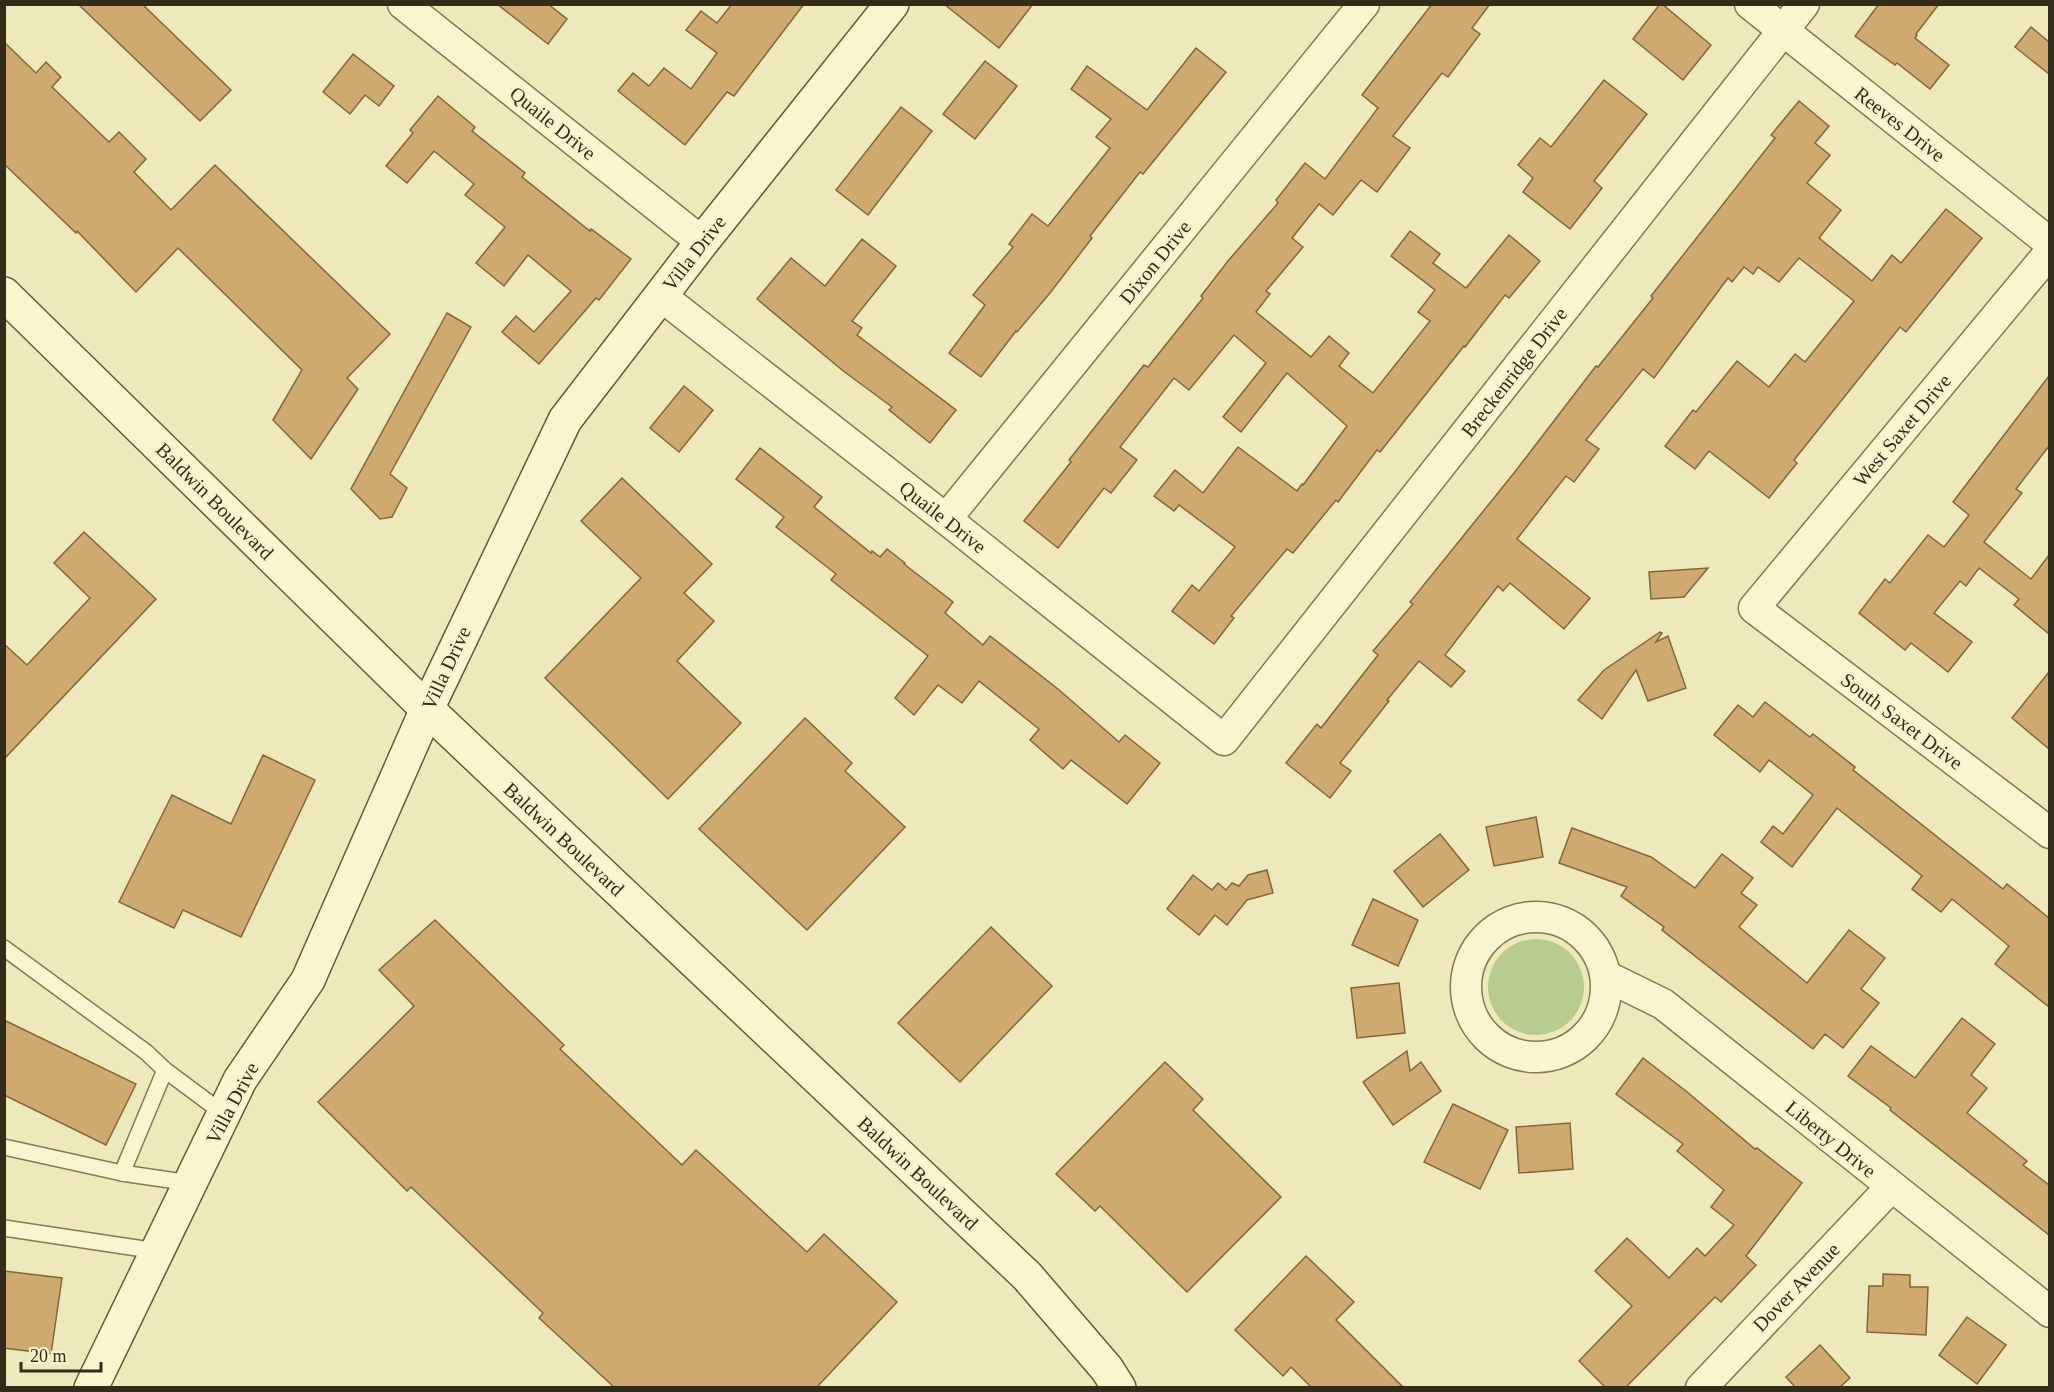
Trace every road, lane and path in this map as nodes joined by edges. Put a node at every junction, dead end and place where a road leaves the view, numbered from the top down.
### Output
1 (892, 4) edge
2 (1364, 4) edge
3 (1750, 4) edge
4 (1804, 4) edge
5 (419, 9) edge
6 (1783, 31) junction
7 (702, 242) junction
8 (2049, 243) edge
9 (2049, 252) edge
10 (4, 294) edge
11 (661, 296) junction
12 (946, 519) junction
13 (1754, 608) joint
14 (427, 709) junction
15 (1224, 740) joint
16 (2049, 833) edge
17 (4, 948) edge
18 (1606, 976) junction
19 (165, 1070) junction
20 (224, 1114) junction
21 (4, 1147) edge
22 (122, 1173) junction
23 (190, 1183) junction
24 (1891, 1187) junction
25 (4, 1228) edge
26 (157, 1251) junction
27 (2049, 1312) edge
28 (91, 1388) edge
29 (1119, 1388) edge
30 (1701, 1388) edge

1 - 7 street, Villa Drive
2 - 12 street, Dixon Drive
3 - 6 street, Reeves Drive
4 - 6 street, Breckenridge Drive
5 - 7 street, Quaile Drive
6 - 8 street, Reeves Drive
6 - 15 street, Breckenridge Drive
7 - 11 street, Villa Drive
9 - 13 street, West Saxet Drive
10 - 14 street, Baldwin Boulevard
11 - 12 street, Quaile Drive
11 - 14 street, Villa Drive
12 - 15 street, Quaile Drive
13 - 16 street, South Saxet Drive
14 - 20 street, Villa Drive
14 - 29 street, Baldwin Boulevard
17 - 19 lane
18 - 18 street
18 - 24 street, Liberty Drive
19 - 20 lane
19 - 22 lane
20 - 23 street, Villa Drive
21 - 22 lane
22 - 23 lane
23 - 26 street, Villa Drive
24 - 27 street, Liberty Drive
24 - 30 street, Dover Avenue
25 - 26 lane
26 - 28 street, Villa Drive

